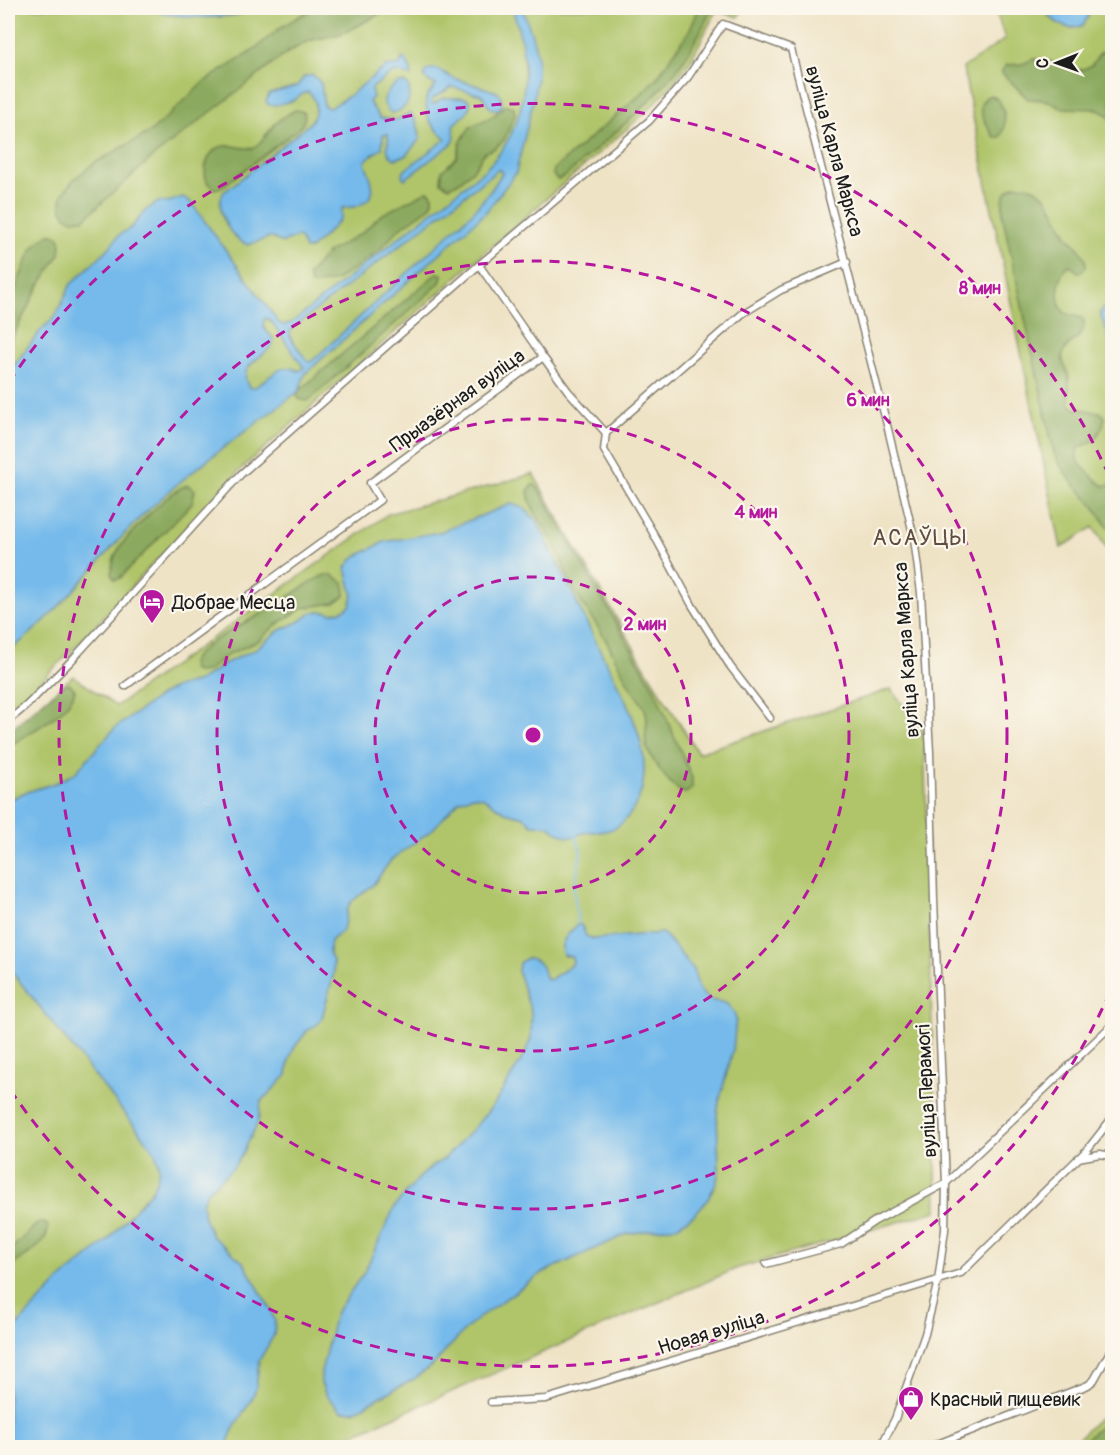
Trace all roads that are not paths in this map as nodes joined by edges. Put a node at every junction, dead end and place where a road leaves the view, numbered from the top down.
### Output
1 (847, 262) junction
2 (479, 265) junction
3 (543, 357) junction
4 (606, 433) junction
5 (125, 686) dead end
6 (770, 718) dead end
7 (8, 721) edge
8 (934, 900) joint
9 (1113, 1025) edge
10 (1113, 1118) edge
11 (1113, 1156) edge
12 (1078, 1158) junction
13 (946, 1183) junction
14 (766, 1264) dead end
15 (938, 1281) junction
16 (1113, 1348) edge
17 (490, 1402) dead end
18 (880, 1448) edge
19 (927, 1448) edge

1 - 2 street, вуліца Карла Маркса
1 - 4 street, вуліца Карла Маркса
1 - 8 street, вуліца Карла Маркса
2 - 3 street
2 - 7 street
3 - 4 street, Прыазёрная вуліца
3 - 5 street, Прыазёрная вуліца
4 - 6 street
8 - 13 street, вуліца Перамогі
9 - 13 street
10 - 12 street
11 - 12 street
12 - 15 street
13 - 14 street
13 - 15 street, вуліца Перамогі
15 - 17 street, Новая вуліца
15 - 18 street, вуліца Перамогі
16 - 19 street

